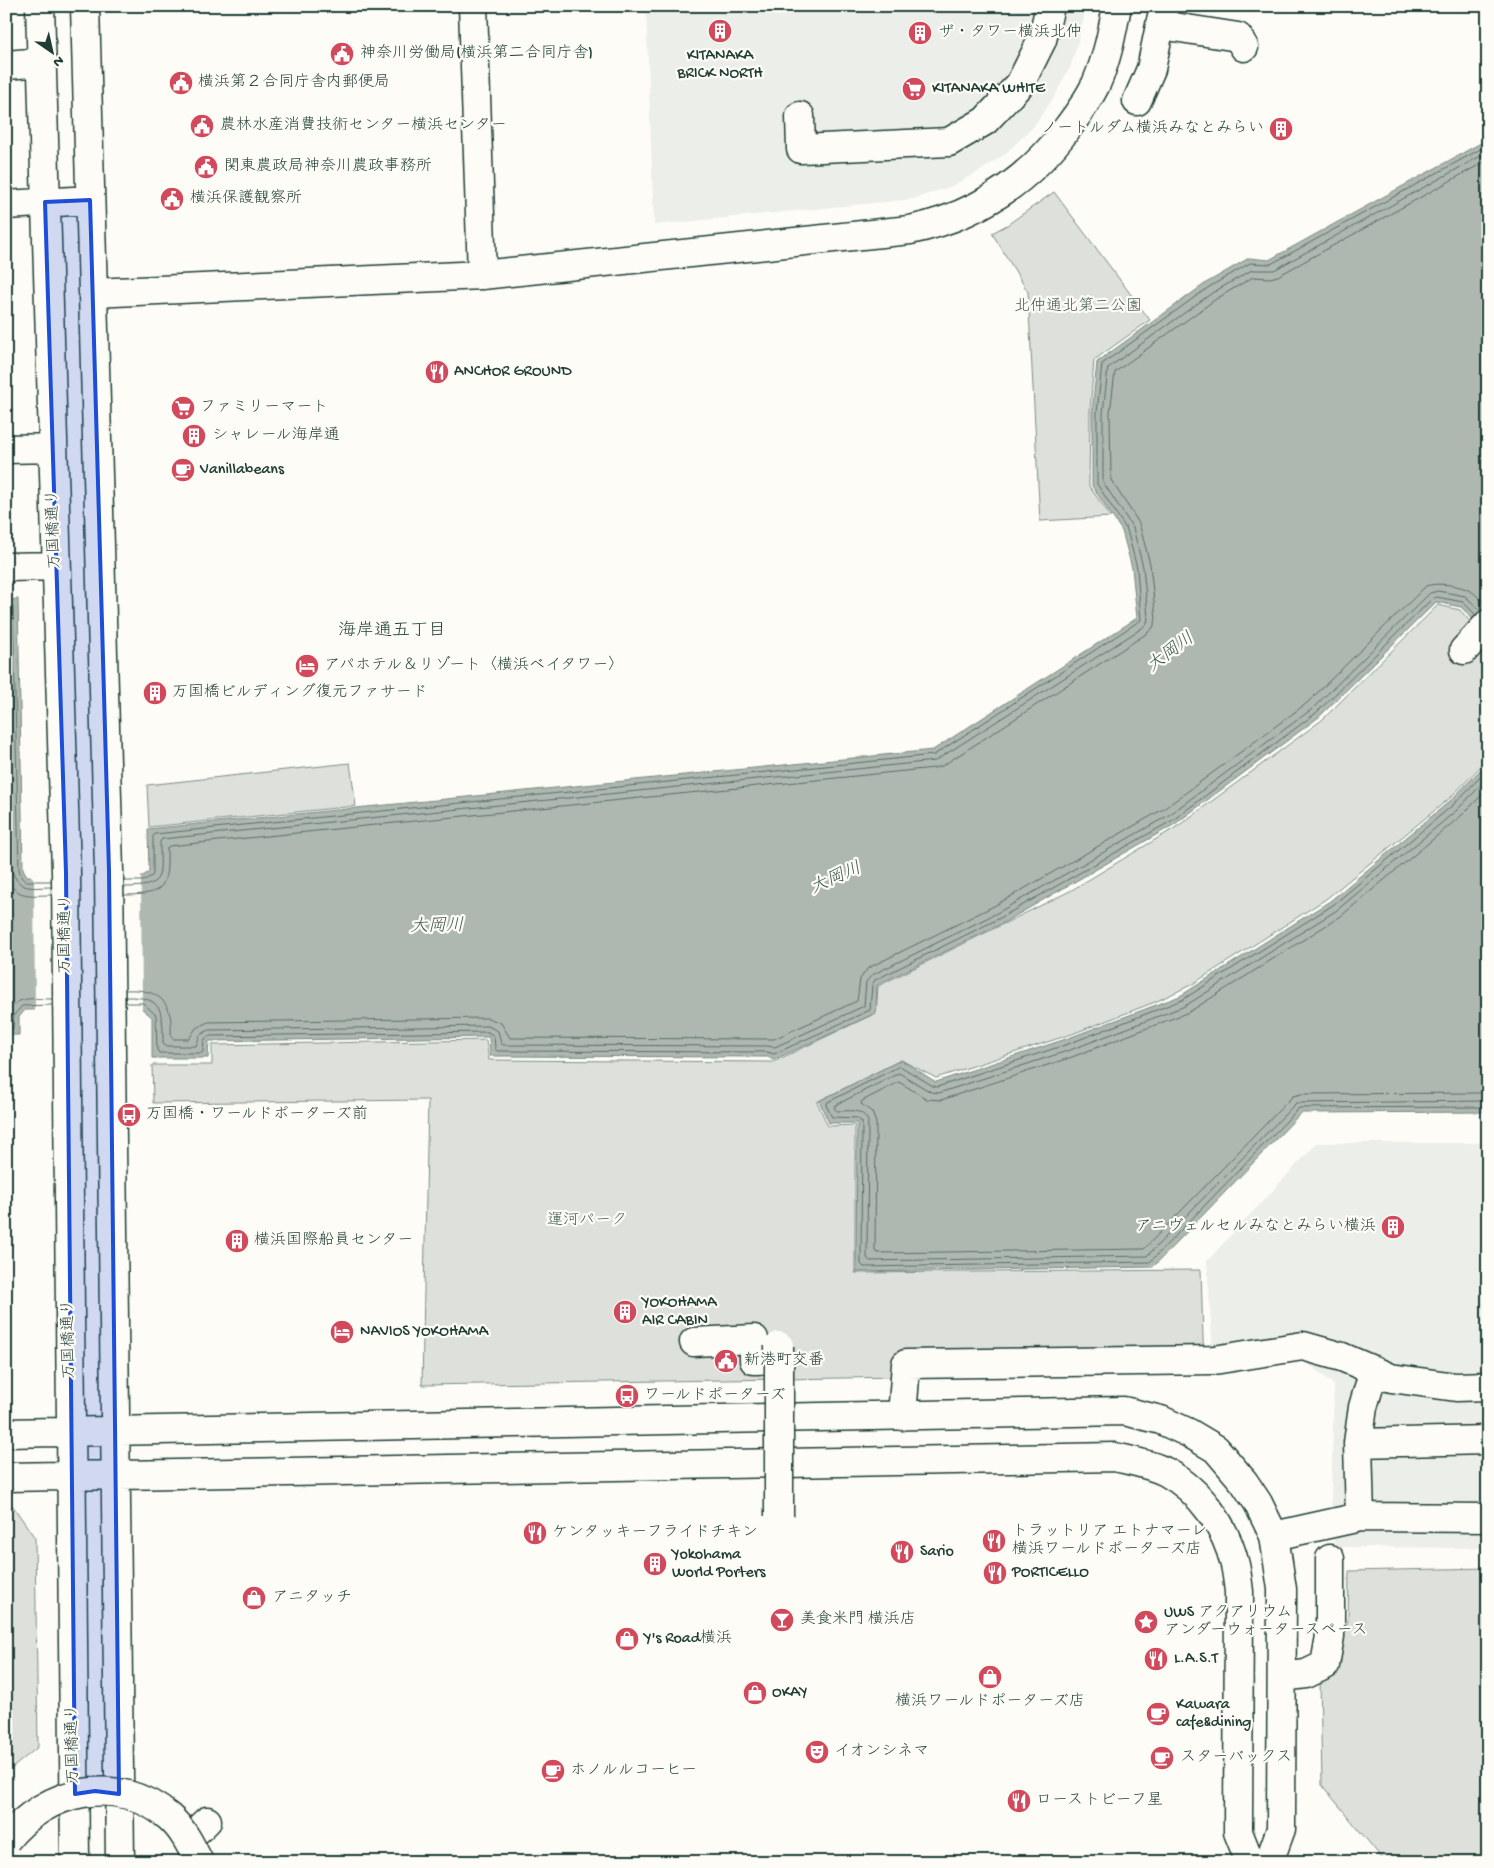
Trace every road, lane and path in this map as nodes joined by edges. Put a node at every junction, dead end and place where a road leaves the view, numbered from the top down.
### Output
1 (40, 6) edge
2 (85, 6) edge
3 (473, 6) edge
4 (1050, 6) edge
5 (1117, 6) edge
6 (1162, 16) edge
7 (1244, 47) dead end
8 (42, 62) junction
9 (6, 65) edge
10 (1137, 101) dead end
11 (800, 116) dead end
12 (90, 200) junction
13 (45, 202) junction
14 (6, 205) edge
15 (482, 275) junction
16 (93, 293) junction
17 (53, 448) junction
18 (6, 450) edge
19 (56, 566) junction
20 (6, 567) edge
21 (1488, 624) edge
22 (1464, 650) dead end
23 (694, 1342) dead end
24 (1374, 1370) junction
25 (1488, 1386) edge
26 (902, 1416) junction
27 (115, 1431) junction
28 (71, 1432) junction
29 (6, 1433) edge
30 (1488, 1440) edge
31 (1358, 1444) junction
32 (115, 1475) junction
33 (71, 1476) junction
34 (6, 1477) edge
35 (779, 1516) dead end
36 (1360, 1517) junction
37 (1488, 1518) edge
38 (1274, 1536) junction
39 (1330, 1559) dead end
40 (1282, 1677) junction
41 (6, 1840) edge
42 (198, 1840) edge
43 (75, 1862) edge
44 (120, 1862) edge
45 (1250, 1862) edge
46 (1269, 1862) edge

1 - 8 street, 万国橋通り
2 - 12 street
3 - 15 street
4 - 11 street
5 - 15 street
6 - 7 street
6 - 10 street
8 - 9 street
8 - 13 street, 万国橋通り
12 - 13 street
12 - 16 street
13 - 14 street
13 - 17 street, 万国橋通り
15 - 16 street
16 - 27 street
17 - 18 street
17 - 19 street, 万国橋通り
19 - 20 street
19 - 28 street, 万国橋通り
21 - 22 street
23 - 35 street, bridge
24 - 25 street
24 - 26 street
24 - 31 street
26 - 27 street
26 - 38 street
27 - 28 street
27 - 32 street
28 - 29 street
28 - 33 street, 万国橋通り
30 - 31 street
31 - 36 street
32 - 33 street
32 - 44 street
32 - 45 street
33 - 34 street
33 - 43 street, 万国橋通り
36 - 37 street
36 - 38 street
38 - 40 street
39 - 40 street
40 - 46 street
41 - 42 street, bridge

